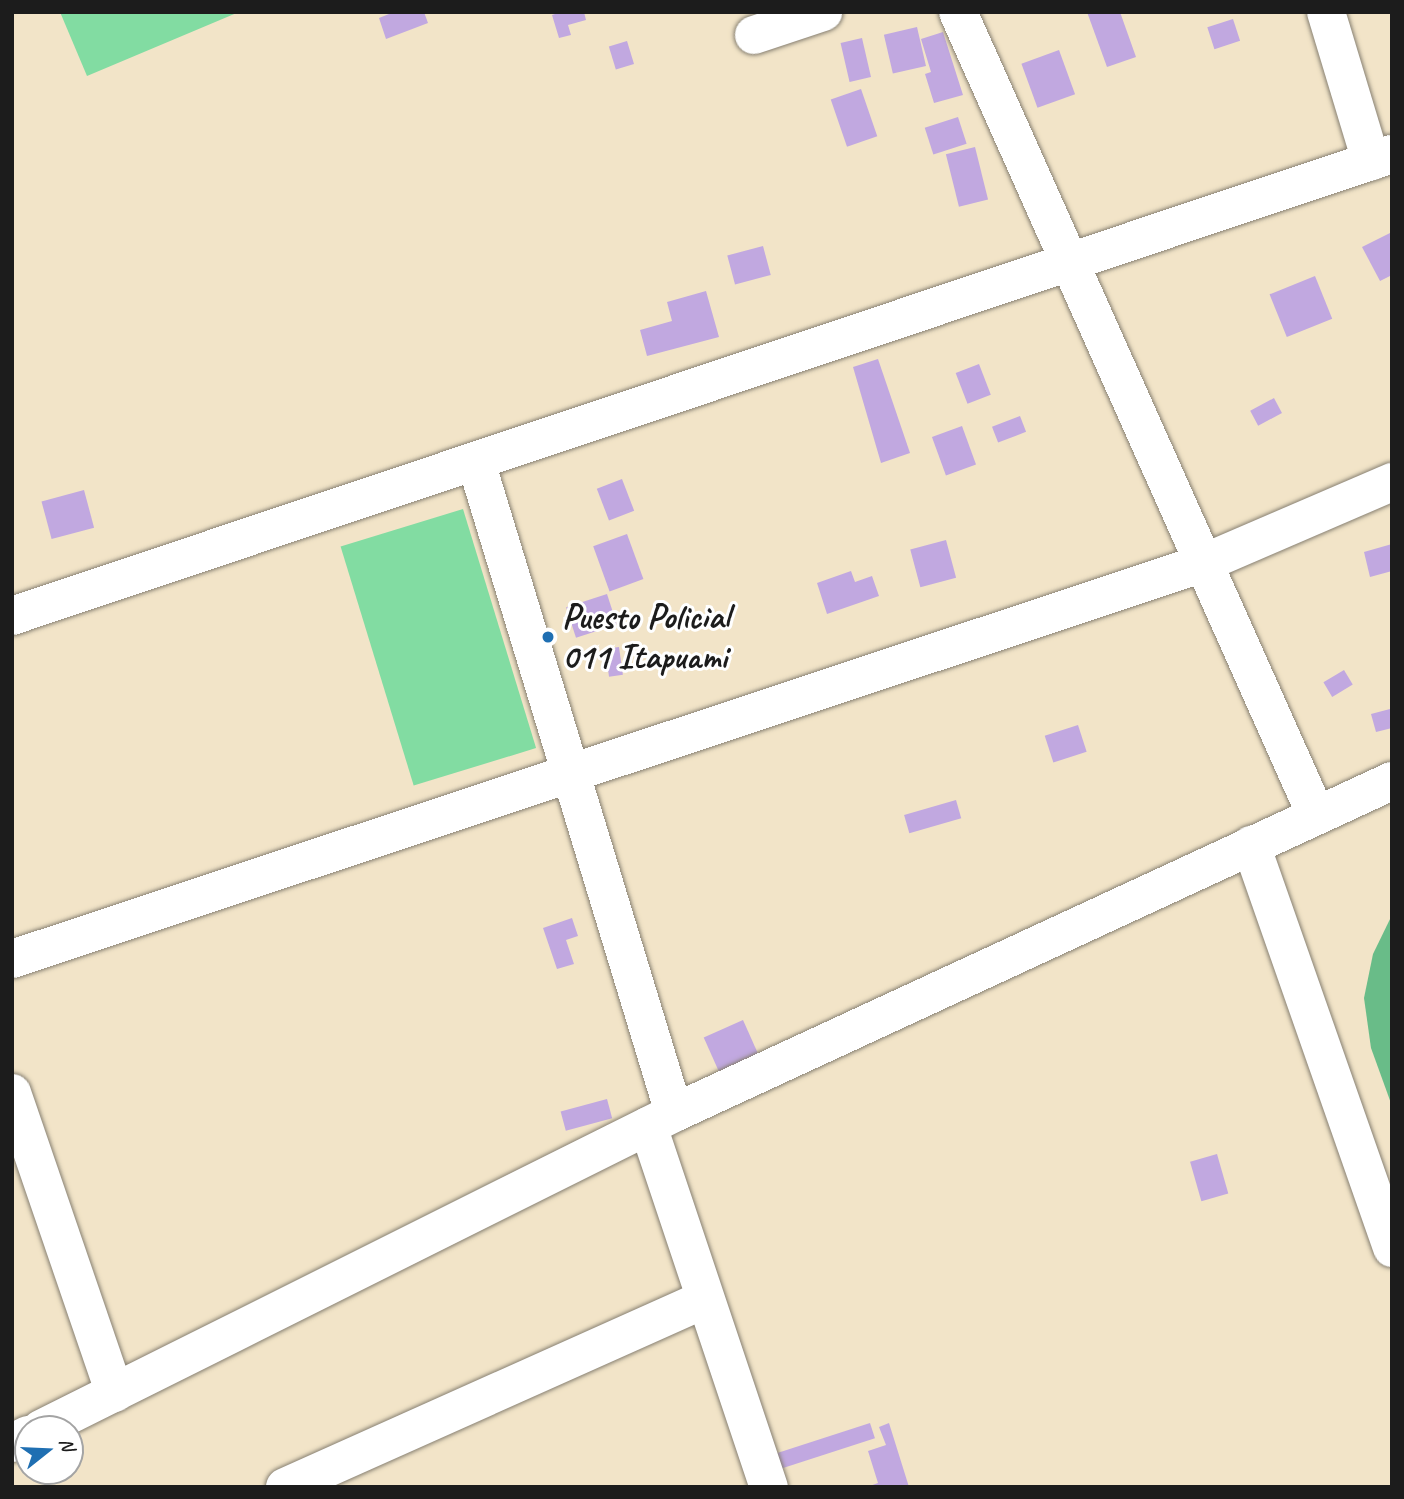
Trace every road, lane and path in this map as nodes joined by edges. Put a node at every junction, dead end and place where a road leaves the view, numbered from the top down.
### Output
1 (823, 12) edge
2 (958, 12) edge
3 (1326, 12) edge
4 (754, 35) dead end
5 (1381, 158) edge
6 (1069, 264) junction
7 (476, 463) junction
8 (1392, 482) edge
9 (1204, 563) junction
10 (12, 617) edge
11 (571, 774) junction
12 (1392, 781) edge
13 (1316, 815) junction
14 (1251, 845) junction
15 (12, 959) edge
16 (12, 1093) edge
17 (661, 1119) junction
18 (1392, 1248) edge
19 (705, 1299) junction
20 (115, 1393) junction
21 (70, 1415) edge
22 (285, 1487) edge
23 (769, 1487) edge

1 - 4 street
2 - 6 street
3 - 5 street
5 - 6 street
6 - 7 street
6 - 9 street
7 - 10 street
7 - 11 street
8 - 9 street
9 - 11 street
9 - 13 street
11 - 15 street
11 - 17 street
12 - 13 street
13 - 14 street
14 - 17 street
14 - 18 street
16 - 20 street
17 - 19 street
17 - 20 street
19 - 22 street
19 - 23 street
20 - 21 street

